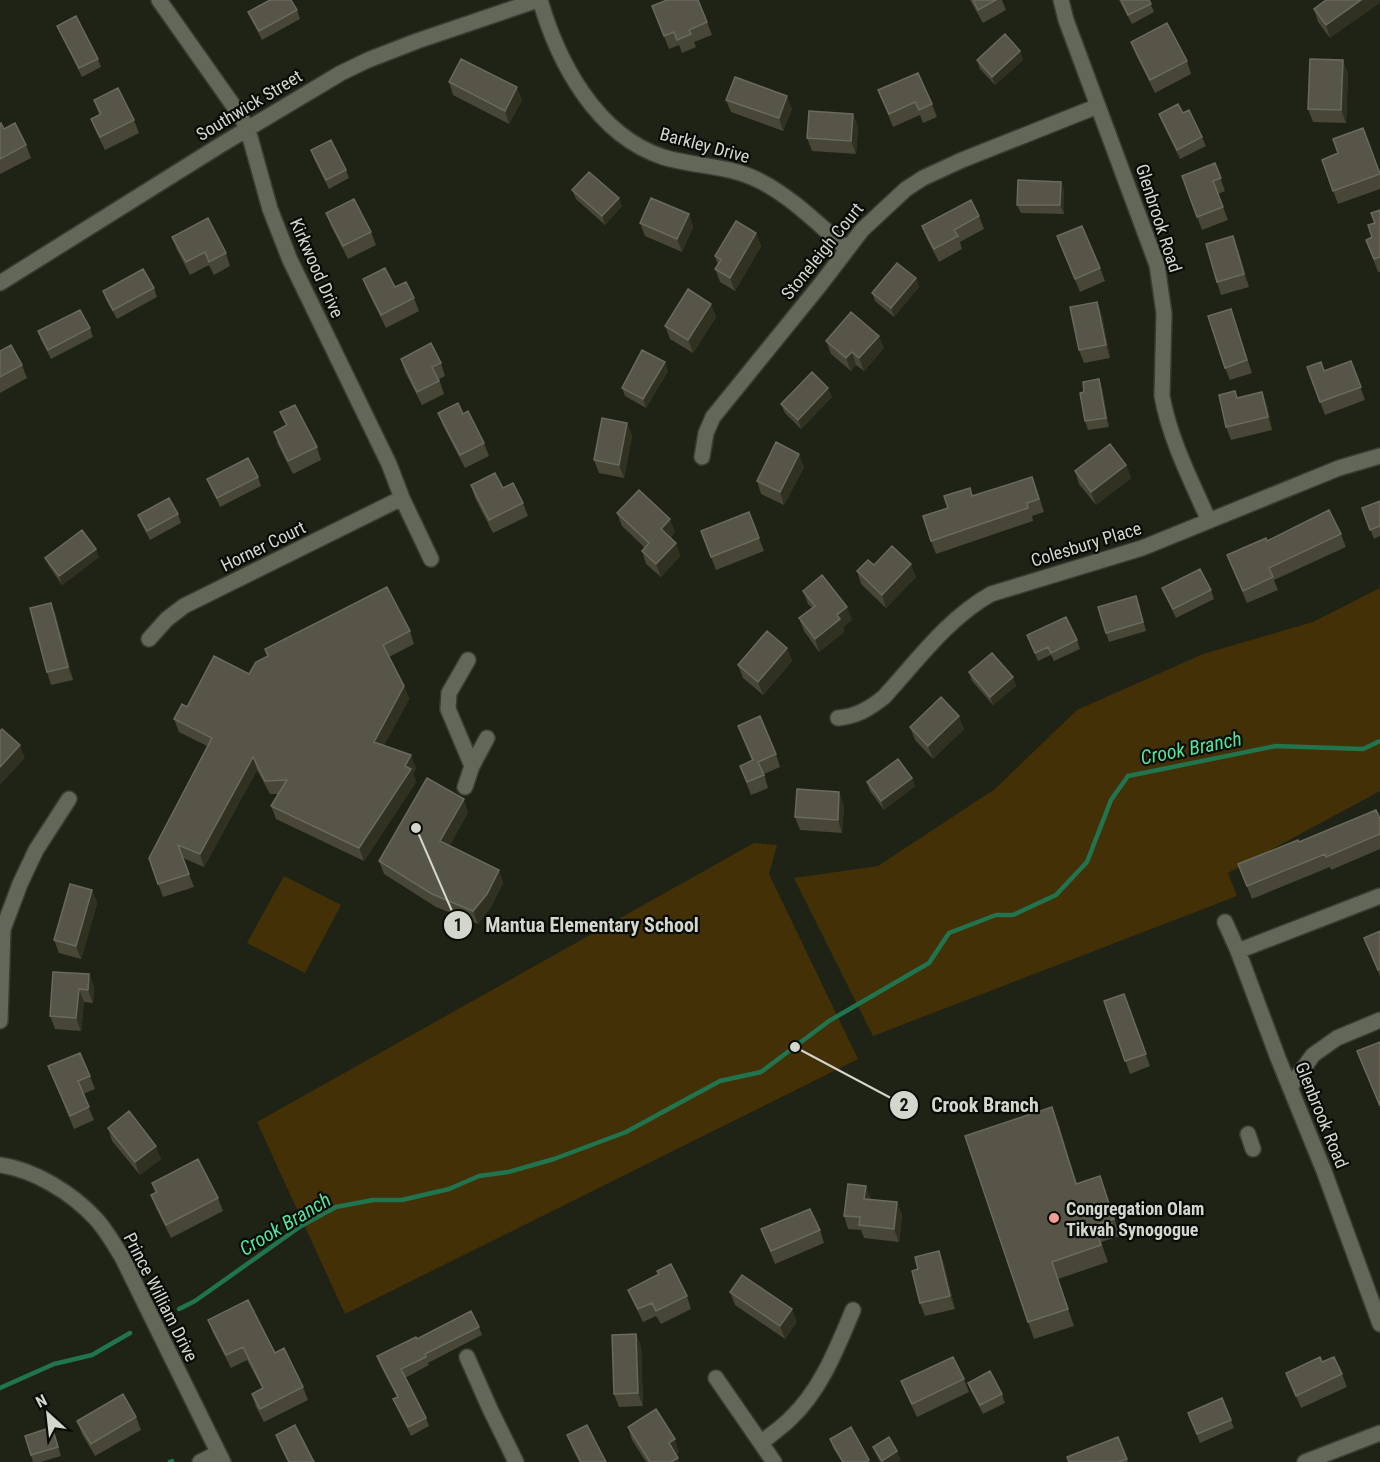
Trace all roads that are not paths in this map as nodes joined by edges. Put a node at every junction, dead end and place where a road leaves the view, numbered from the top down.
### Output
1 (159, 0) edge
2 (539, 0) edge
3 (1061, 0) edge
4 (1098, 106) junction
5 (248, 130) junction
6 (846, 249) junction
7 (0, 283) edge
8 (1380, 456) edge
9 (702, 457) dead end
10 (402, 498) junction
11 (1209, 521) junction
12 (431, 559) dead end
13 (149, 639) dead end
14 (468, 660) dead end
15 (838, 718) dead end
16 (487, 738) dead end
17 (472, 766) junction
18 (465, 788) dead end
19 (69, 799) dead end
20 (1380, 896) edge
21 (1225, 922) dead end
22 (1, 927) edge
23 (1238, 951) junction
24 (1380, 1020) edge
25 (0, 1021) edge
26 (1290, 1087) junction
27 (0, 1165) edge
28 (853, 1310) dead end
29 (1380, 1324) edge
30 (467, 1357) dead end
31 (716, 1378) dead end
32 (1380, 1433) edge
33 (761, 1443) junction
34 (513, 1456) edge
35 (221, 1458) edge
36 (200, 1462) edge
37 (774, 1462) edge
38 (1305, 1462) edge

1 - 5 street, Kirkwood Drive
2 - 5 street, Southwick Street
2 - 6 street, Barkley Drive
3 - 4 street, Glenbrook Road
4 - 6 street, Stoneleigh Court
4 - 11 street, Glenbrook Road
5 - 7 street, Southwick Street
5 - 10 street, Kirkwood Drive
6 - 9 street, Stoneleigh Court
8 - 11 street, Colesbury Place
10 - 12 street, Kirkwood Drive
10 - 13 street, Horner Court
11 - 15 street, Colesbury Place
14 - 17 street
16 - 17 street
17 - 18 street
19 - 22 street
20 - 23 street
21 - 23 street, Glenbrook Road
22 - 25 street
23 - 26 street, Glenbrook Road
24 - 26 street
26 - 29 street, Glenbrook Road
27 - 35 street, Prince William Drive
28 - 33 street
30 - 34 street
31 - 33 street
32 - 38 street
33 - 37 street
35 - 36 street

